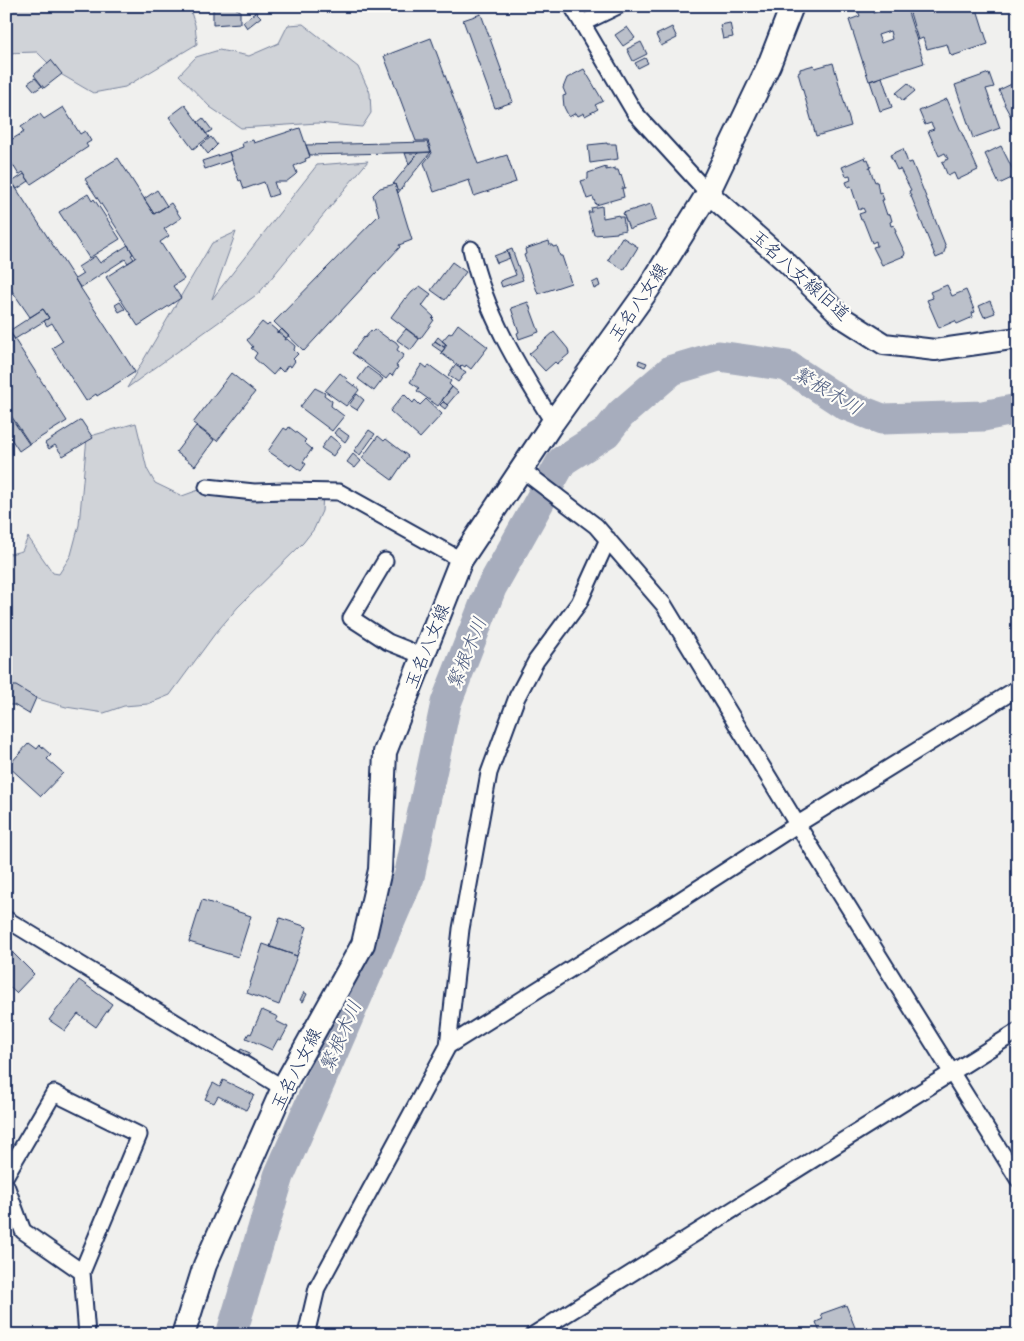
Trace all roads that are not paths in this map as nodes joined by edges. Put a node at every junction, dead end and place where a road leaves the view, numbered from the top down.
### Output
1 (572, 6) edge
2 (618, 6) edge
3 (792, 6) edge
4 (583, 23) junction
5 (708, 193) junction
6 (471, 249) dead end
7 (1018, 338) edge
8 (553, 422) junction
9 (528, 475) junction
10 (207, 487) dead end
11 (608, 538) junction
12 (461, 560) junction
13 (385, 561) dead end
14 (423, 656) junction
15 (1018, 688) edge
16 (798, 824) junction
17 (6, 919) edge
18 (1018, 1031) edge
19 (448, 1046) junction
20 (951, 1073) junction
21 (284, 1088) junction
22 (6, 1175) edge
23 (1018, 1179) edge
24 (6, 1185) edge
25 (82, 1272) junction
26 (86, 1335) edge
27 (183, 1335) edge
28 (306, 1335) edge
29 (533, 1335) edge

1 - 4 street
2 - 4 street
3 - 5 main road, 玉名八女線
4 - 5 street
5 - 7 street, 玉名八女線旧道
5 - 8 main road, 玉名八女線
6 - 8 street
8 - 9 main road, 玉名八女線
9 - 11 street
9 - 12 main road, 玉名八女線
10 - 12 street
11 - 16 street
11 - 19 street
12 - 14 main road, 玉名八女線
13 - 14 street
14 - 21 main road, 玉名八女線
15 - 16 street
16 - 19 street
16 - 20 street
17 - 21 street
18 - 20 street
19 - 28 street
20 - 23 street
20 - 29 street
21 - 27 main road, 玉名八女線
22 - 25 street
24 - 25 street
25 - 26 street

